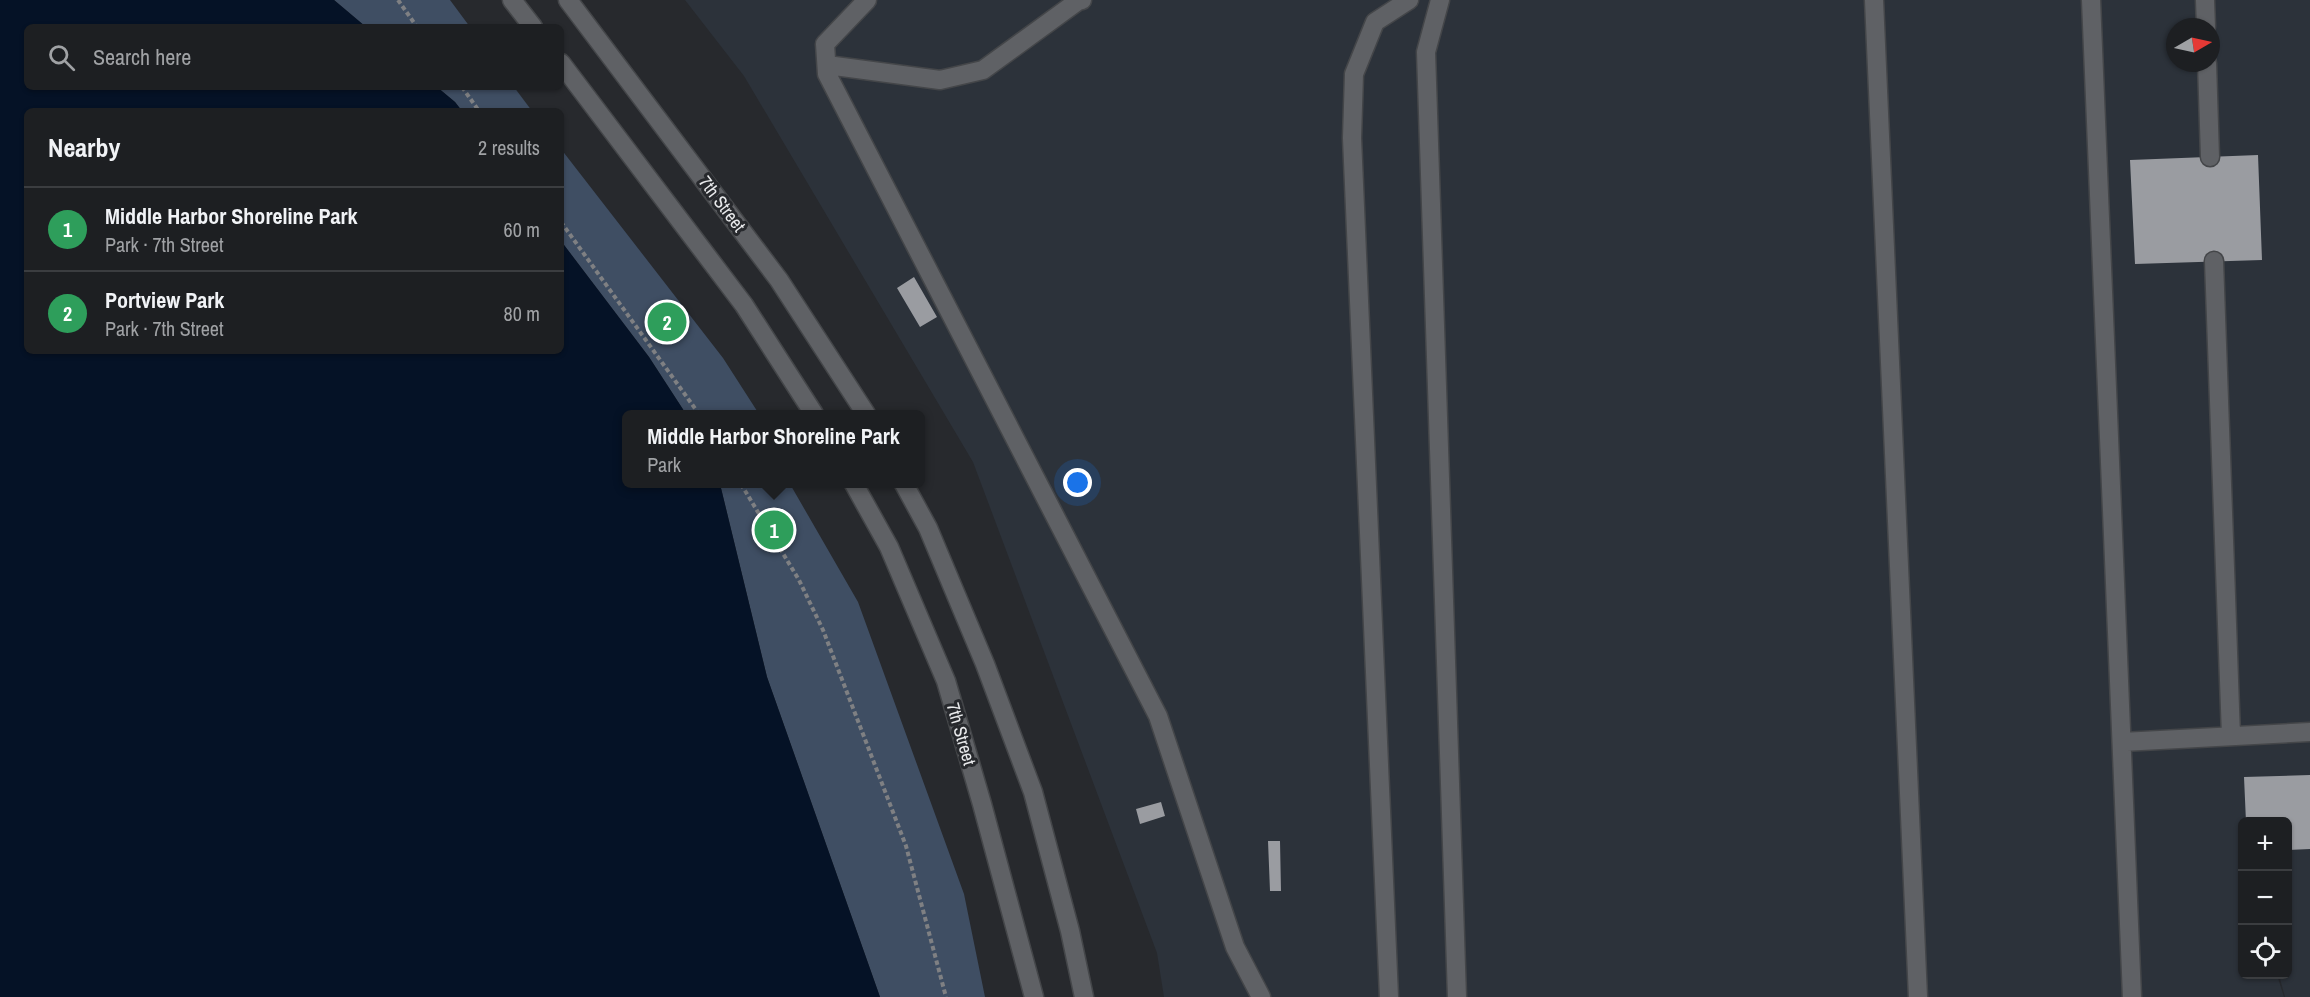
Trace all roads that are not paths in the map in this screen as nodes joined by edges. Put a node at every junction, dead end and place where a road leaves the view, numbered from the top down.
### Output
1 (512, 0) edge
2 (568, 0) edge
3 (867, 0) edge
4 (1082, 0) edge
5 (1408, 0) edge
6 (1440, 0) edge
7 (1874, 0) edge
8 (2091, 0) edge
9 (2205, 0) edge
10 (2206, 18) edge
11 (531, 24) edge
12 (827, 65) junction
13 (564, 67) edge
14 (2207, 72) edge
15 (2210, 157) dead end
16 (2214, 261) dead end
17 (811, 410) edge
18 (863, 410) edge
19 (857, 488) edge
20 (907, 488) edge
21 (2310, 732) edge
22 (2231, 736) junction
23 (2122, 742) junction
24 (1034, 997) edge
25 (1084, 997) edge
26 (1261, 997) edge
27 (1389, 997) edge
28 (1457, 997) edge
29 (1917, 997) edge
30 (2132, 997) edge

1 - 11 street
2 - 18 street, 7th Street
3 - 12 street
4 - 12 street
5 - 27 street
6 - 28 street
7 - 29 street
8 - 23 street
9 - 10 street
12 - 26 street
13 - 17 street
14 - 15 street
16 - 22 street
19 - 24 street, 7th Street
20 - 25 street
21 - 22 street
22 - 23 street
23 - 30 street

